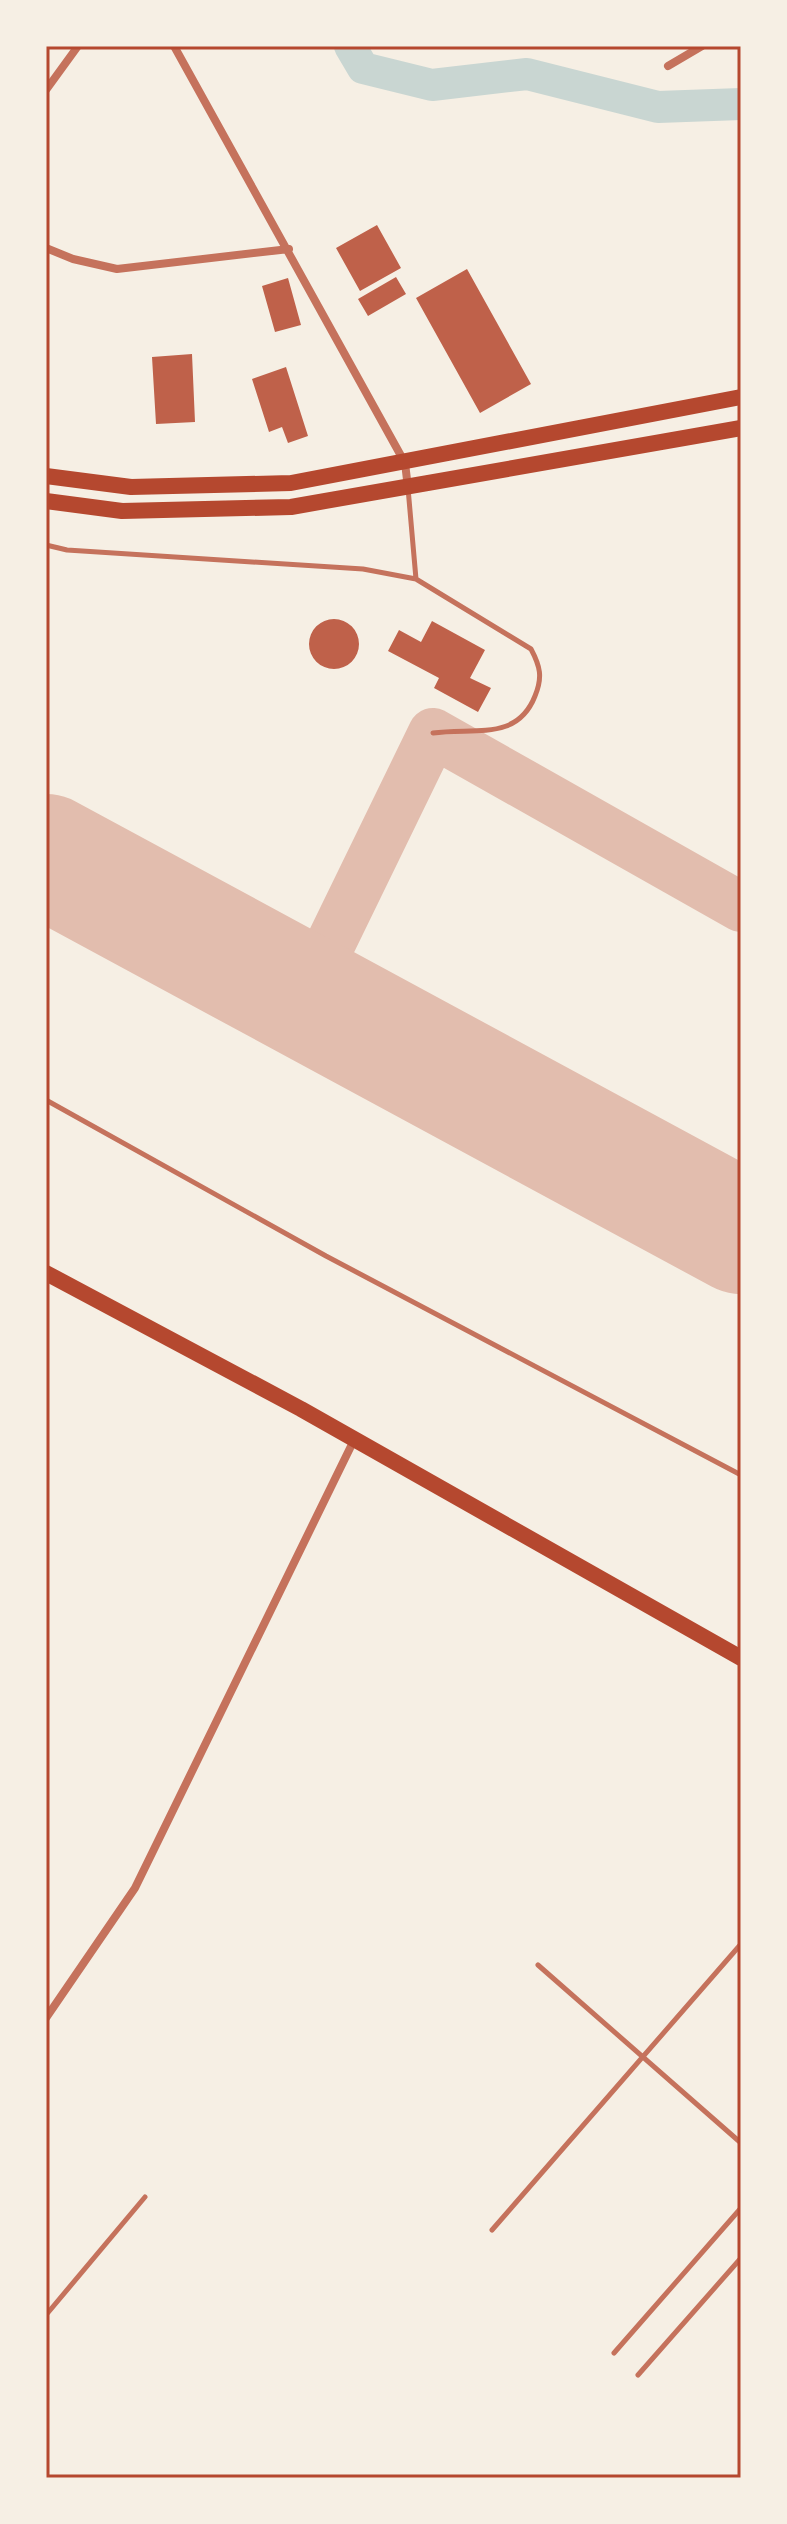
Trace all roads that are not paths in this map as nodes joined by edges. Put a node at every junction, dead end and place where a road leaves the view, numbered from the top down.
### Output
1 (78, 46) edge
2 (174, 46) edge
3 (702, 46) edge
4 (668, 66) dead end
5 (46, 90) edge
6 (46, 248) edge
7 (289, 249) junction
8 (741, 397) edge
9 (741, 428) edge
10 (405, 463) junction
11 (46, 476) edge
12 (408, 488) junction
13 (46, 501) edge
14 (46, 545) edge
15 (416, 579) junction
16 (433, 733) dead end
17 (46, 1100) edge
18 (46, 1273) edge
19 (354, 1439) junction
20 (741, 1475) edge
21 (741, 1658) edge
22 (741, 1944) edge
23 (538, 1965) dead end
24 (46, 2018) edge
25 (642, 2056) junction
26 (741, 2143) edge
27 (145, 2197) dead end
28 (741, 2208) edge
29 (492, 2230) dead end
30 (741, 2258) edge
31 (46, 2315) edge
32 (614, 2353) dead end
33 (638, 2375) dead end

1 - 5 street
2 - 7 street
3 - 4 street
6 - 7 street
7 - 10 street
8 - 10 highway
9 - 12 highway
10 - 11 highway
10 - 12 street
12 - 13 highway
12 - 15 lane
14 - 15 lane
15 - 16 lane
17 - 20 lane
18 - 19 highway
19 - 21 highway
19 - 24 street
22 - 25 lane
23 - 25 lane
25 - 26 lane
25 - 29 lane
27 - 31 lane
28 - 32 lane
30 - 33 lane

